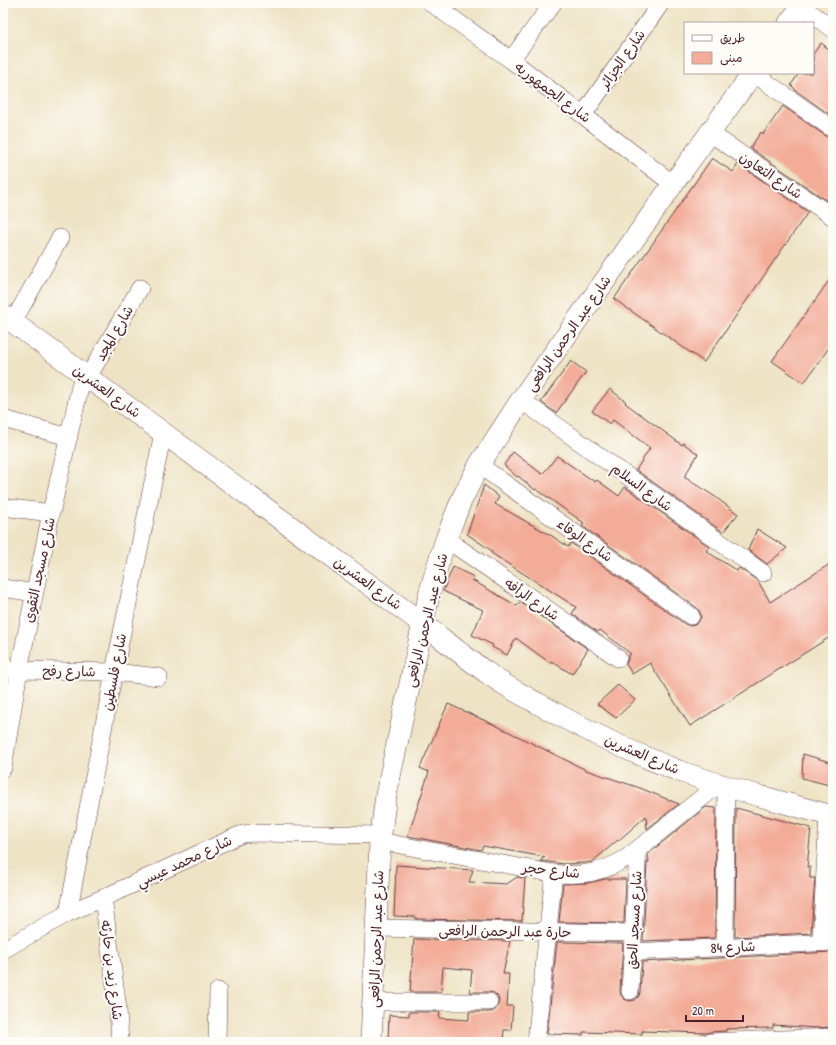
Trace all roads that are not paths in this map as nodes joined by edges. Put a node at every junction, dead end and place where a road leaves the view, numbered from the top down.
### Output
1 (553, 3) edge
2 (661, 3) edge
3 (440, 5) edge
4 (803, 5) edge
5 (790, 22) edge
6 (833, 29) edge
7 (511, 60) junction
8 (752, 74) edge
9 (754, 74) edge
10 (583, 115) junction
11 (833, 129) edge
12 (710, 133) junction
13 (673, 184) junction
14 (833, 217) edge
15 (60, 238) dead end
16 (140, 288) dead end
17 (8, 318) edge
18 (86, 376) junction
19 (521, 400) junction
20 (3, 419) edge
21 (163, 433) junction
22 (69, 437) junction
23 (479, 465) junction
24 (3, 507) edge
25 (51, 513) junction
26 (446, 539) junction
27 (763, 573) dead end
28 (3, 588) edge
29 (35, 593) junction
30 (691, 616) dead end
31 (423, 624) junction
32 (618, 658) dead end
33 (11, 669) edge
34 (114, 672) junction
35 (159, 677) dead end
36 (3, 764) edge
37 (722, 785) junction
38 (831, 816) edge
39 (380, 838) junction
40 (638, 849) junction
41 (554, 873) junction
42 (103, 898) junction
43 (68, 913) junction
44 (376, 928) junction
45 (548, 932) junction
46 (634, 934) junction
47 (827, 942) edge
48 (725, 948) junction
49 (3, 950) edge
50 (632, 952) junction
51 (218, 991) dead end
52 (630, 991) dead end
53 (373, 1002) junction
54 (489, 1002) dead end
55 (833, 1037) edge
56 (805, 1040) edge
57 (120, 1042) edge
58 (217, 1042) edge
59 (371, 1042) edge
60 (536, 1042) edge
61 (710, 1042) edge

1 - 7 street
2 - 10 street, شارع الجزائر
3 - 7 street, شارع الجمهوريه
4 - 5 street
4 - 6 street
7 - 10 street, شارع الجمهوريه
8 - 12 street, شارع عبد الرحمن الرافعى
9 - 11 street
10 - 13 street, شارع الجمهوريه
12 - 13 street, شارع عبد الرحمن الرافعى
12 - 14 street, شارع التعاون
13 - 19 street, شارع عبد الرحمن الرافعى
15 - 17 street
16 - 18 street, شارع المجد
17 - 18 street, شارع العشرين
18 - 21 street, شارع العشرين
18 - 22 street, شارع مسجد التقوى
19 - 23 street, شارع عبد الرحمن الرافعى
19 - 27 street, شارع السلام
20 - 22 street
21 - 31 street, شارع العشرين
21 - 34 street, شارع فلسطين
22 - 25 street, شارع مسجد التقوى
23 - 26 street, شارع عبد الرحمن الرافعى
23 - 30 street, شارع الوفاء
24 - 25 street
25 - 29 street, شارع مسجد التقوى
26 - 31 street, شارع عبد الرحمن الرافعى
26 - 32 street, شارع الرأفه
28 - 29 street
29 - 33 street, شارع مسجد التقوى
31 - 37 street, شارع العشرين
31 - 39 street, شارع عبد الرحمن الرافعى
33 - 34 street, شارع رفح
33 - 36 street, شارع مسجد التقوى
34 - 35 street, شارع رفح
34 - 43 street, شارع فلسطين
37 - 38 street, شارع العشرين
37 - 40 street, شارع حجر
37 - 48 street
38 - 47 street
39 - 41 street, شارع حجر
39 - 42 street, شارع محمد عيسي
39 - 44 street, شارع عبد الرحمن الرافعى
40 - 41 street, شارع حجر
40 - 46 street, شارع مسجد الحق
41 - 45 street
42 - 43 street, شارع محمد عيسي
42 - 57 street, شارع زيد بن حارثه
43 - 49 street, شارع محمد عيسي
44 - 45 street, حارة عبد الرحمن الرافعى
44 - 53 street, شارع عبد الرحمن الرافعى
45 - 46 street, حارة عبد الرحمن الرافعى
45 - 60 street
46 - 50 street, شارع مسجد الحق
47 - 48 street, شارع 84
48 - 50 street, شارع 84
50 - 52 street, شارع مسجد الحق
51 - 58 street
53 - 54 street
53 - 59 street, شارع عبد الرحمن الرافعى
55 - 56 street
56 - 61 street

